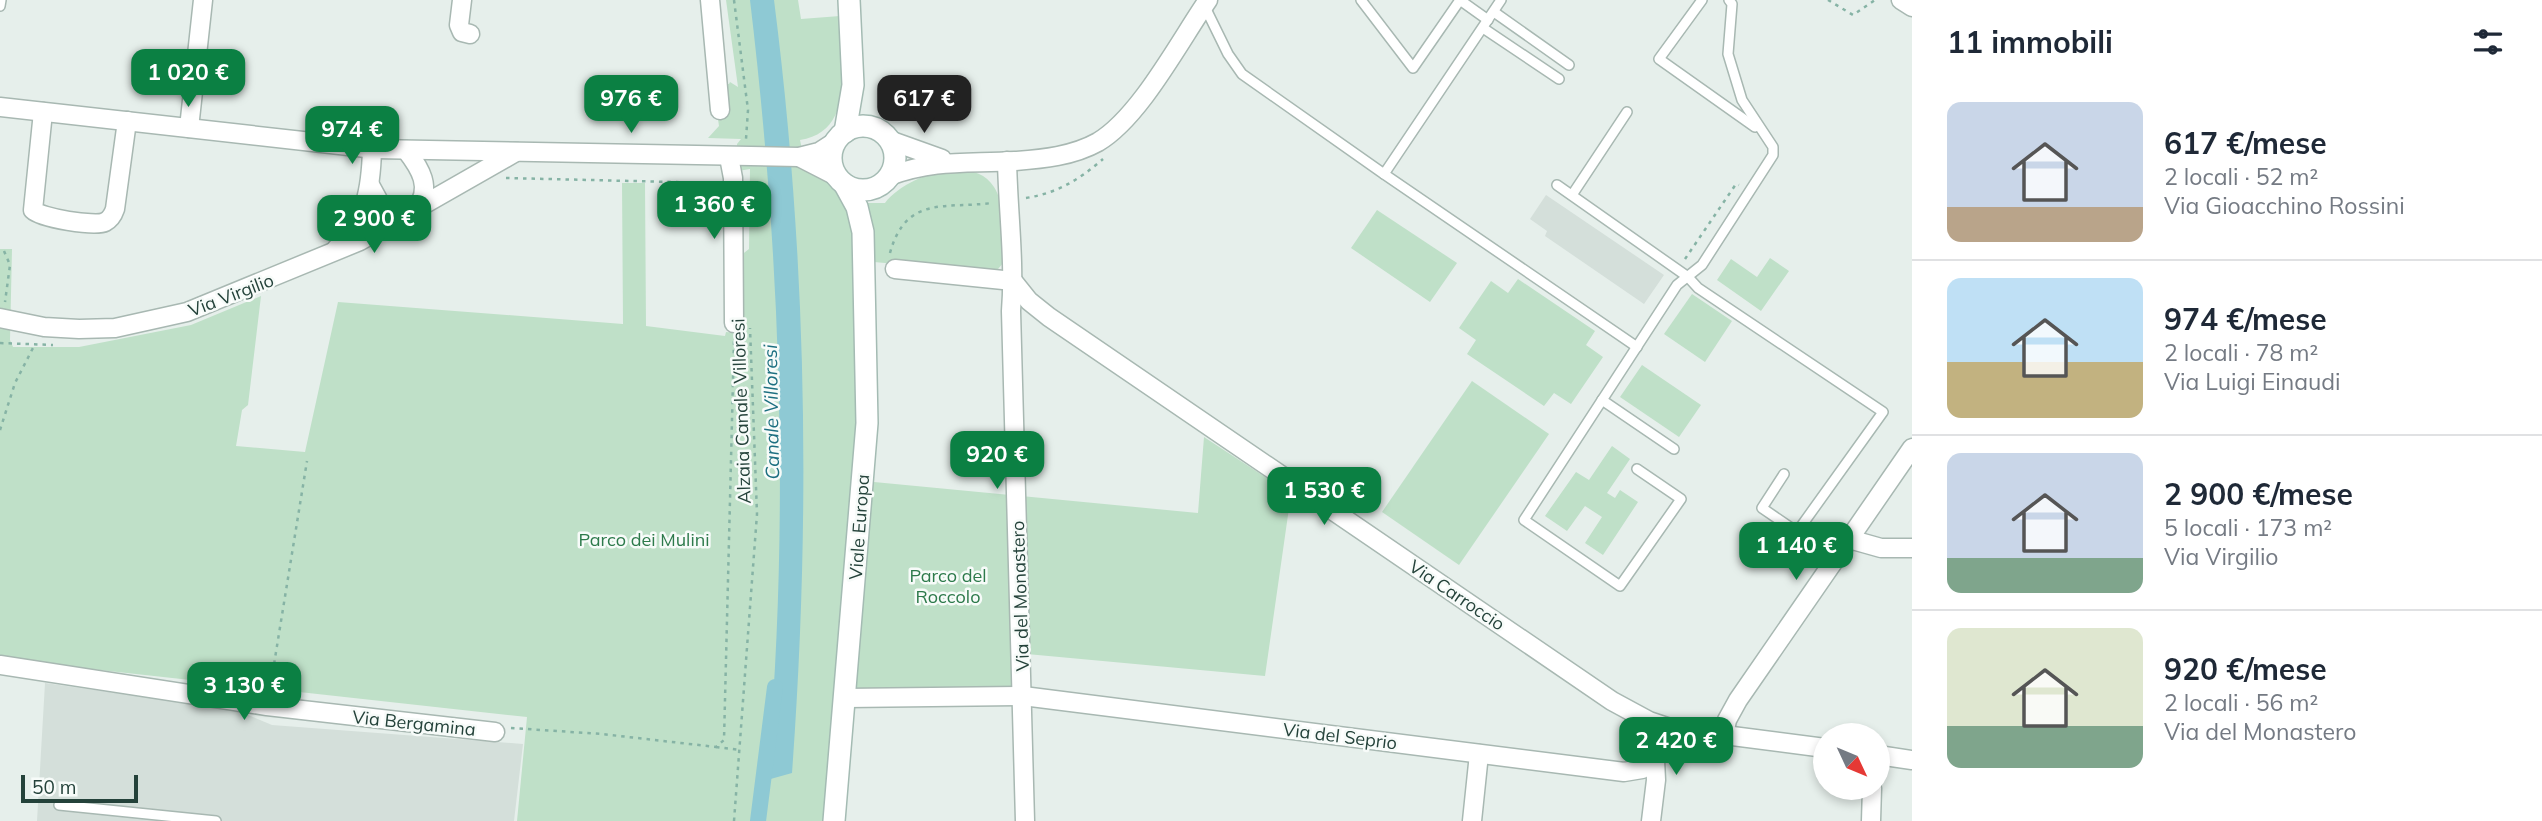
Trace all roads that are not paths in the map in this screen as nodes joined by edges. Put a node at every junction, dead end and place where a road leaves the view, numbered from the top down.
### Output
1 (1, 0) edge
2 (203, 0) edge
3 (462, 0) edge
4 (710, 0) edge
5 (849, 0) edge
6 (1361, 0) edge
7 (1460, 0) edge
8 (1502, 0) edge
9 (1702, 0) edge
10 (1729, 0) edge
11 (1901, 0) edge
12 (1206, 3) edge
13 (0, 6) edge
14 (1912, 7) edge
15 (1494, 12) junction
16 (1485, 24) junction
17 (470, 34) dead end
18 (1569, 65) dead end
19 (1559, 79) dead end
20 (853, 85) junction
21 (0, 107) edge
22 (720, 110) dead end
23 (43, 112) junction
24 (1627, 112) dead end
25 (127, 121) junction
26 (189, 128) junction
27 (1759, 129) junction
28 (840, 136) junction
29 (884, 136) junction
30 (372, 149) junction
31 (407, 150) junction
32 (517, 151) junction
33 (736, 157) junction
34 (799, 157) junction
35 (949, 161) junction
36 (1007, 161) junction
37 (1384, 174) junction
38 (841, 180) junction
39 (885, 180) junction
40 (370, 185) junction
41 (1557, 185) dead end
42 (1572, 195) junction
43 (409, 213) junction
44 (863, 232) junction
45 (328, 256) junction
46 (895, 269) dead end
47 (1688, 277) junction
48 (1013, 281) junction
49 (2, 319) edge
50 (742, 319) road end
51 (1637, 347) junction
52 (1602, 400) junction
53 (1912, 448) edge
54 (1674, 449) dead end
55 (1637, 469) dead end
56 (1784, 474) dead end
57 (1849, 539) junction
58 (1912, 548) edge
59 (0, 666) edge
60 (1023, 695) junction
61 (846, 698) junction
62 (1670, 728) junction
63 (495, 732) road end
64 (1724, 735) junction
65 (1813, 746) edge
66 (1479, 754) junction
67 (1890, 757) edge
68 (1655, 760) junction
69 (1912, 760) edge
70 (1872, 800) edge
71 (59, 805) dead end
72 (216, 821) edge
73 (834, 821) edge
74 (1025, 821) edge
75 (1472, 821) edge
76 (1651, 821) edge
77 (1871, 821) edge

1 - 13 lane
2 - 26 street
3 - 17 street
4 - 22 street
5 - 20 street, Viale Europa
6 - 7 lane
7 - 16 lane
8 - 15 lane
9 - 27 lane
10 - 27 lane
11 - 14 street
12 - 36 street
12 - 37 lane
15 - 16 lane
15 - 18 lane
16 - 19 lane
16 - 37 lane
20 - 28 street, Viale Europa
20 - 29 street, Viale Europa
21 - 23 street
23 - 25 street
23 - 25 street
24 - 42 lane
25 - 26 street
26 - 30 street
27 - 47 lane
28 - 29 street
28 - 34 street
28 - 38 street, Viale Europa
29 - 35 street
29 - 39 street, Viale Europa
30 - 31 street
30 - 40 street
31 - 32 street
31 - 43 street
32 - 33 street
32 - 43 street, Via Virgilio
33 - 34 street
33 - 50 street
34 - 38 street
35 - 36 street
35 - 39 street
36 - 48 street, Via del Monastero
37 - 51 lane
38 - 39 street
38 - 44 street, Viale Europa
39 - 44 street, Viale Europa
40 - 43 street
40 - 45 street
41 - 42 lane
42 - 47 lane
43 - 45 street, Via Virgilio
44 - 61 street, Viale Europa
45 - 49 street, Via Virgilio
46 - 48 street
47 - 51 lane
47 - 56 lane
48 - 60 street, Via del Monastero
48 - 62 street, Via Carroccio
51 - 52 lane
52 - 54 lane
52 - 55 lane
53 - 57 street
57 - 58 street
57 - 64 street
59 - 63 street, Via Bergamina
60 - 61 street, Via del Seprio
60 - 66 street, Via del Seprio
60 - 74 street, Via del Monastero
61 - 73 street, Viale Europa
62 - 64 street, Via Carroccio
62 - 68 street
64 - 65 street, Via Carroccio
66 - 68 street, Via del Seprio
66 - 75 street
67 - 69 street
68 - 76 street
70 - 77 street
71 - 72 lane

